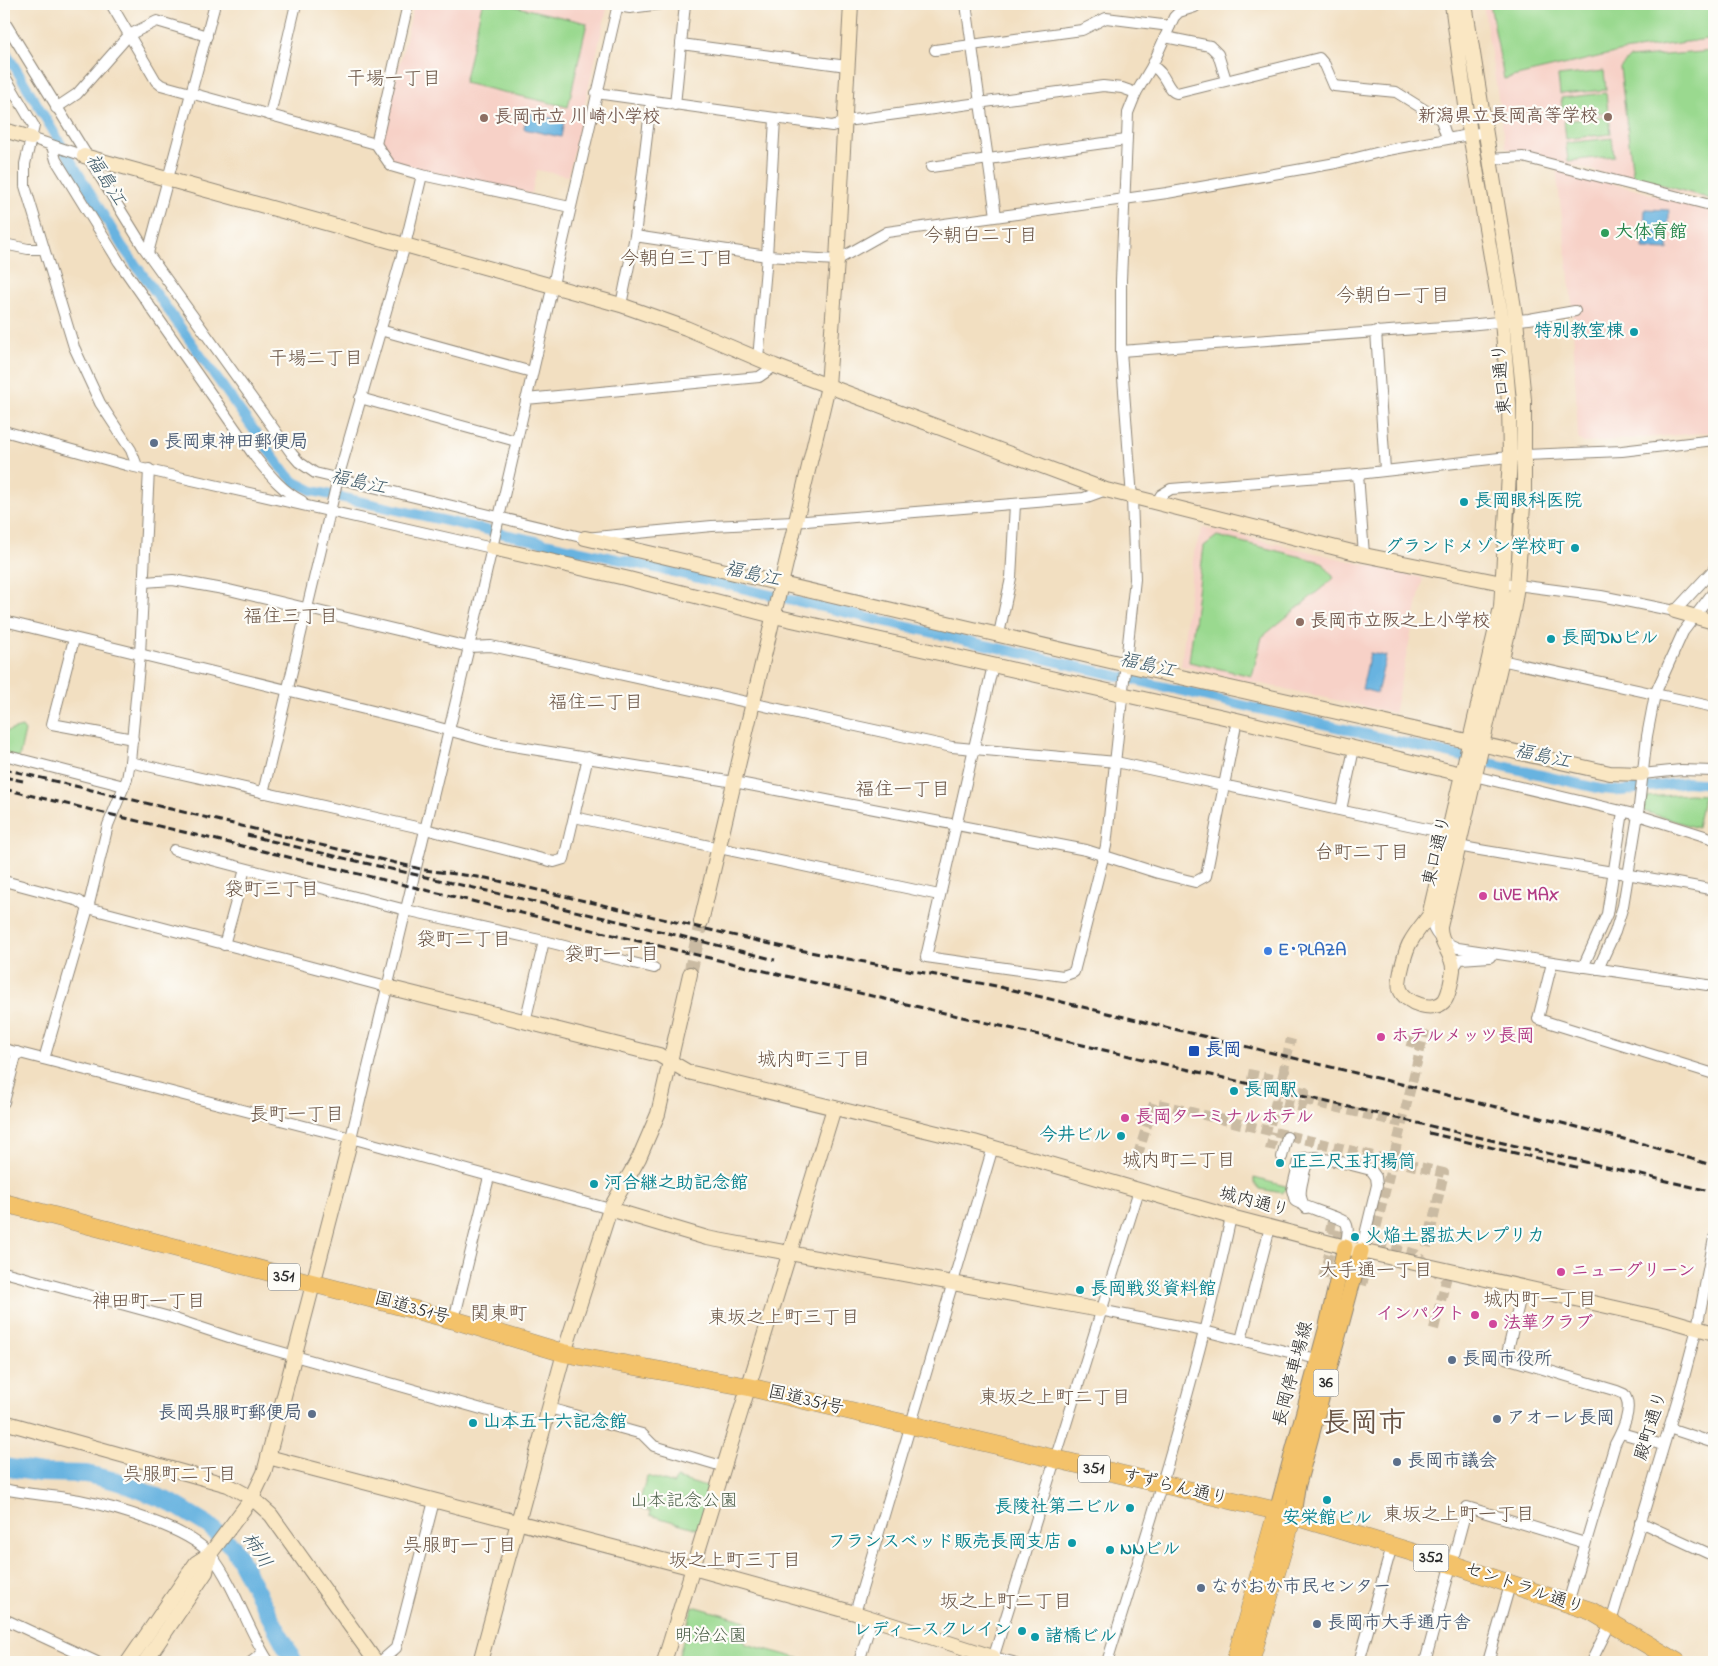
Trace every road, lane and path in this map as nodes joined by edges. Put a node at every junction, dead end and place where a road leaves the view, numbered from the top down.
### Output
1 (111, 4) edge
2 (215, 4) edge
3 (296, 4) edge
4 (408, 4) edge
5 (661, 4) edge
6 (684, 4) edge
7 (851, 4) edge
8 (966, 4) edge
9 (1194, 4) edge
10 (1452, 4) edge
11 (1465, 4) edge
12 (618, 5) edge
13 (4, 21) edge
14 (1170, 26) junction
15 (129, 35) junction
16 (207, 36) junction
17 (1165, 37) junction
18 (681, 44) junction
19 (972, 44) junction
20 (935, 50) dead end
21 (847, 66) junction
22 (1152, 66) junction
23 (4, 74) edge
24 (1226, 80) junction
25 (191, 93) junction
26 (596, 93) junction
27 (1136, 93) junction
28 (651, 102) junction
29 (980, 102) junction
30 (675, 105) junction
31 (56, 108) junction
32 (270, 115) junction
33 (775, 119) junction
34 (844, 122) junction
35 (4, 130) edge
36 (1485, 132) junction
37 (1470, 134) junction
38 (31, 138) junction
39 (1447, 138) junction
40 (1126, 140) junction
41 (376, 144) junction
42 (57, 148) junction
43 (87, 157) junction
44 (1489, 159) junction
45 (988, 160) junction
46 (931, 167) dead end
47 (422, 175) junction
48 (168, 180) junction
49 (1124, 200) junction
50 (1714, 206) edge
51 (570, 207) junction
52 (996, 216) junction
53 (635, 236) junction
54 (4, 244) edge
55 (405, 245) junction
56 (44, 249) junction
57 (148, 252) junction
58 (767, 256) junction
59 (837, 260) junction
60 (552, 286) junction
61 (621, 305) junction
62 (1575, 311) dead end
63 (1516, 320) junction
64 (1502, 321) junction
65 (380, 330) junction
66 (1376, 331) junction
67 (1121, 350) junction
68 (758, 359) junction
69 (775, 366) junction
70 (532, 372) junction
71 (828, 386) junction
72 (360, 398) junction
73 (526, 399) junction
74 (4, 431) edge
75 (1714, 440) edge
76 (516, 442) junction
77 (1526, 455) junction
78 (1510, 458) junction
79 (137, 466) junction
80 (149, 469) junction
81 (1385, 470) junction
82 (1358, 474) junction
83 (337, 482) junction
84 (1106, 490) junction
85 (1132, 498) junction
86 (1015, 504) junction
87 (1156, 504) junction
88 (316, 508) junction
89 (330, 508) junction
90 (498, 521) junction
91 (794, 522) junction
92 (586, 538) junction
93 (492, 546) junction
94 (1364, 555) junction
95 (1714, 569) edge
96 (144, 582) junction
97 (1502, 583) junction
98 (1517, 586) junction
99 (780, 587) junction
100 (1714, 591) edge
101 (305, 609) junction
102 (1675, 611) junction
103 (774, 612) junction
104 (1694, 616) junction
105 (4, 621) edge
106 (1714, 622) edge
107 (999, 634) junction
108 (74, 639) junction
109 (469, 647) junction
110 (140, 655) junction
111 (1501, 660) junction
112 (992, 665) junction
113 (1127, 668) junction
114 (287, 691) junction
115 (1123, 692) junction
116 (1655, 694) junction
117 (753, 704) junction
118 (1714, 707) edge
119 (1237, 720) junction
120 (448, 730) junction
121 (133, 739) junction
122 (1475, 745) junction
123 (1354, 749) junction
124 (974, 750) junction
125 (4, 755) edge
126 (588, 757) junction
127 (130, 762) junction
128 (1116, 762) junction
129 (1714, 771) edge
130 (1468, 773) junction
131 (1641, 776) junction
132 (734, 782) junction
133 (124, 786) junction
134 (1225, 786) junction
135 (263, 793) junction
136 (1341, 810) junction
137 (1638, 810) junction
138 (1623, 812) junction
139 (574, 818) junction
140 (958, 826) junction
141 (425, 829) junction
142 (1455, 838) junction
143 (1714, 839) edge
144 (719, 847) junction
145 (174, 850) dead end
146 (1102, 855) junction
147 (245, 869) junction
148 (1615, 871) junction
149 (1629, 873) junction
150 (4, 881) edge
151 (1714, 890) edge
152 (939, 895) junction
153 (88, 908) junction
154 (406, 910) junction
155 (1429, 916) junction
156 (701, 922) tunnel mouth
157 (544, 940) junction
158 (1441, 941) junction
159 (224, 945) junction
160 (1498, 954) junction
161 (1552, 963) junction
162 (654, 968) dead end
163 (1583, 968) junction
164 (1453, 969) junction
165 (1598, 969) junction
166 (690, 974) tunnel mouth
167 (1714, 986) edge
168 (387, 987) junction
169 (525, 1022) junction
170 (4, 1049) edge
171 (17, 1052) junction
172 (44, 1059) junction
173 (671, 1061) junction
174 (1714, 1074) edge
175 (4, 1102) edge
176 (834, 1108) junction
177 (1287, 1137) dead end
178 (351, 1138) junction
179 (993, 1147) junction
180 (1280, 1154) dead end
181 (489, 1177) junction
182 (1139, 1190) junction
183 (4, 1203) edge
184 (610, 1209) junction
185 (1231, 1217) junction
186 (1270, 1227) junction
187 (1714, 1238) edge
188 (1345, 1247) junction
189 (1361, 1251) junction
190 (790, 1253) junction
191 (4, 1272) edge
192 (954, 1283) junction
193 (312, 1284) junction
194 (1523, 1287) junction
195 (1100, 1310) junction
196 (454, 1320) junction
197 (1697, 1328) junction
198 (1204, 1332) junction
199 (1714, 1333) edge
200 (1241, 1340) junction
201 (564, 1353) junction
202 (293, 1356) junction
203 (1317, 1358) junction
204 (749, 1387) junction
205 (549, 1408) junction
206 (4, 1422) edge
207 (910, 1426) junction
208 (545, 1427) junction
209 (1669, 1428) junction
210 (1621, 1433) junction
211 (1714, 1443) edge
212 (1663, 1445) junction
213 (268, 1457) junction
214 (1055, 1459) junction
215 (725, 1467) junction
216 (1163, 1485) junction
217 (4, 1489) edge
218 (252, 1498) junction
219 (434, 1501) junction
220 (1285, 1513) junction
221 (516, 1521) junction
222 (1640, 1522) junction
223 (1585, 1543) junction
224 (1392, 1546) junction
225 (212, 1551) junction
226 (1714, 1556) edge
227 (1451, 1564) junction
228 (693, 1568) junction
229 (1510, 1585) junction
230 (1568, 1603) junction
231 (855, 1613) junction
232 (4, 1619) edge
233 (872, 1619) junction
234 (1611, 1622) junction
235 (266, 1658) edge
236 (992, 1660) edge
237 (97, 1662) edge
238 (128, 1662) edge
239 (145, 1662) edge
240 (251, 1662) edge
241 (378, 1662) edge
242 (480, 1662) edge
243 (664, 1662) edge
244 (859, 1662) edge
245 (1013, 1662) edge
246 (1107, 1662) edge
247 (1235, 1662) edge
248 (1250, 1662) edge
249 (1359, 1662) edge
250 (1425, 1662) edge
251 (1488, 1662) edge
252 (1591, 1662) edge
253 (1677, 1662) edge

1 - 15 street
2 - 16 street
3 - 32 street
4 - 41 street
5 - 12 street
6 - 18 street
7 - 21 street
8 - 19 street
9 - 14 street
10 - 37 street, 東口通り
11 - 36 street, 東口通り
12 - 26 street
13 - 31 street
14 - 17 street
14 - 19 street
15 - 16 street
15 - 25 street
15 - 31 street
16 - 25 street
17 - 22 street
17 - 24 street
18 - 21 street
18 - 30 street
19 - 20 street
19 - 29 street
21 - 34 street
22 - 24 street
22 - 27 street
23 - 38 street
24 - 39 street
25 - 32 street
25 - 48 street
26 - 28 street
26 - 51 street
27 - 29 street
27 - 40 street
28 - 30 street
28 - 53 street
29 - 34 street
29 - 45 street
30 - 33 street
31 - 43 street
32 - 41 street
33 - 34 street
33 - 58 street
34 - 59 street
35 - 38 street
36 - 37 street
36 - 44 street, 東口通り
37 - 39 street
37 - 64 street, 東口通り
38 - 42 street
38 - 56 street
39 - 49 street
40 - 45 street
40 - 49 street
41 - 47 street
42 - 43 street
42 - 88 street
43 - 48 street
43 - 57 street
44 - 50 street
44 - 63 street, 東口通り
45 - 46 street
45 - 52 street
47 - 51 street
47 - 55 street
48 - 55 street
48 - 57 street
49 - 52 street
49 - 67 street
51 - 60 street
52 - 59 street
53 - 58 street
53 - 61 street
54 - 56 street
55 - 60 street
55 - 65 street
56 - 79 street
57 - 83 street
58 - 59 street
58 - 68 street
59 - 71 street
60 - 61 street
60 - 70 street
61 - 68 street
62 - 63 street
63 - 64 street
63 - 77 street, 東口通り
64 - 66 street
64 - 78 street, 東口通り
65 - 70 street
65 - 72 street
66 - 67 street
66 - 81 street
67 - 85 street
68 - 69 street
69 - 71 street
69 - 73 street
70 - 73 street
71 - 84 street
71 - 91 street
72 - 76 street
72 - 83 street
73 - 76 street
74 - 79 street
75 - 77 street
76 - 90 street
77 - 78 street
77 - 98 street, 東口通り
78 - 81 street
78 - 97 street, 東口通り
79 - 80 street
80 - 88 street
80 - 96 street
81 - 82 street
82 - 87 street
82 - 94 street
83 - 89 street
83 - 90 street
84 - 85 street
84 - 86 street
85 - 87 street
85 - 113 street
86 - 91 street
86 - 107 street
87 - 94 street
88 - 89 street
89 - 93 street
89 - 101 street
90 - 92 street
90 - 93 street
91 - 92 street
91 - 99 street
92 - 99 street
93 - 103 street
93 - 109 street
94 - 97 street
95 - 102 street
96 - 101 street
96 - 110 street
97 - 98 street
97 - 122 street, 東口通り
98 - 102 street
98 - 111 street, 東口通り
99 - 103 street
99 - 107 street
100 - 104 street
101 - 109 street
101 - 114 street
102 - 104 street
103 - 112 street
103 - 117 street
104 - 106 street
104 - 116 street
105 - 108 street
107 - 113 street
108 - 110 street
108 - 121 street
109 - 117 street
109 - 120 street
110 - 114 street
110 - 121 street
111 - 116 street
111 - 122 street, 東口通り
112 - 115 street
112 - 124 street
113 - 115 street
113 - 122 street
114 - 120 street
114 - 135 street
115 - 119 street
115 - 128 street
116 - 118 street
116 - 131 street
117 - 124 street
117 - 132 street
119 - 123 street
119 - 134 street
120 - 126 street
120 - 141 street
121 - 127 street
122 - 130 street, 東口通り
122 - 131 street
123 - 130 street
123 - 136 street
124 - 128 street
124 - 140 street
125 - 133 street
126 - 132 street
126 - 139 street
127 - 133 street
127 - 135 street
128 - 134 street
128 - 146 street
129 - 131 street
130 - 138 street
130 - 142 street, 東口通り
131 - 137 street
132 - 140 street
132 - 144 street
133 - 153 street
134 - 136 street
134 - 146 street
135 - 141 street
136 - 142 street
137 - 138 street
137 - 143 street
137 - 149 street
138 - 148 street
139 - 141 street
139 - 144 street
140 - 146 street
140 - 152 street
141 - 154 street
142 - 148 street
142 - 155 street, 東口通り
142 - 158 street, 東口通り
144 - 152 street
144 - 156 street
145 - 147 street
146 - 152 street
147 - 154 street
147 - 159 street
148 - 149 street
148 - 163 street
149 - 151 street
149 - 165 street
150 - 153 street
153 - 159 street
153 - 172 street
154 - 157 street
154 - 168 street
155 - 158 street
155 - 164 street
157 - 162 street
157 - 169 street
158 - 160 street
158 - 164 street
159 - 168 street
160 - 161 street
160 - 164 street
161 - 163 street
161 - 174 street
163 - 165 street
165 - 167 street
166 - 173 street
168 - 169 street, 城内通り
168 - 178 street
169 - 173 street, 城内通り
170 - 171 street
171 - 172 street
171 - 175 street
172 - 178 street
173 - 176 street, 城内通り
173 - 184 street
176 - 179 street, 城内通り
176 - 190 street
177 - 180 street
178 - 181 street
178 - 193 street
179 - 182 street, 城内通り
179 - 192 street
181 - 184 street
181 - 196 street
182 - 185 street, 城内通り
182 - 195 street
183 - 193 highway, 国道351号 / 351
184 - 190 street
184 - 201 street
185 - 186 street, 城内通り
185 - 198 street
186 - 188 street, 城内通り
186 - 200 street
187 - 197 street, 殿町通り
188 - 189 street, 城内通り
188 - 189 street
188 - 203 main road, 長岡停車場線 / 36
189 - 194 street, 城内通り
189 - 220 main road, 長岡停車場線 / 36
190 - 192 street
190 - 204 street
191 - 202 street
192 - 195 street
192 - 207 street
193 - 196 highway, 国道351号 / 351
193 - 202 street
194 - 197 street, 城内通り
194 - 210 street
195 - 198 street
195 - 214 street
196 - 201 highway, 国道351号 / 351
197 - 199 street, 城内通り
197 - 209 street, 殿町通り
198 - 200 street
198 - 216 street
200 - 203 street
201 - 204 highway, 国道351号 / 351
201 - 205 street
202 - 208 street
202 - 213 street
203 - 220 main road, 長岡停車場線 / 36
204 - 207 highway, 国道351号 / 351
204 - 215 street
205 - 208 street
205 - 215 street
206 - 218 street
207 - 214 highway, すずらん通り / 351
207 - 231 street
208 - 221 street
209 - 211 street
209 - 212 street, 殿町通り
210 - 212 street
210 - 223 street
212 - 222 street, 殿町通り
213 - 218 street
213 - 219 street
214 - 216 highway, すずらん通り / 351
214 - 236 street
215 - 228 street
216 - 220 highway, すずらん通り / 351
216 - 246 street
217 - 225 street
218 - 225 street
218 - 241 street
219 - 221 street
219 - 241 street
220 - 224 highway, セントラル通り / 352
220 - 247 highway
220 - 248 highway
221 - 228 street
221 - 242 street
222 - 226 street
222 - 234 street, 殿町通り
223 - 227 street
223 - 230 street
224 - 227 highway, セントラル通り / 352
224 - 249 street
225 - 235 street
225 - 238 street
225 - 239 street
227 - 229 highway, セントラル通り / 352
227 - 250 street
228 - 231 street
228 - 243 street
229 - 230 highway, セントラル通り / 352
229 - 251 street
230 - 234 highway, セントラル通り / 352
231 - 233 street
232 - 237 street
233 - 236 street
233 - 244 street
234 - 252 street, 殿町通り
234 - 253 highway, 352
235 - 240 street
236 - 245 street

